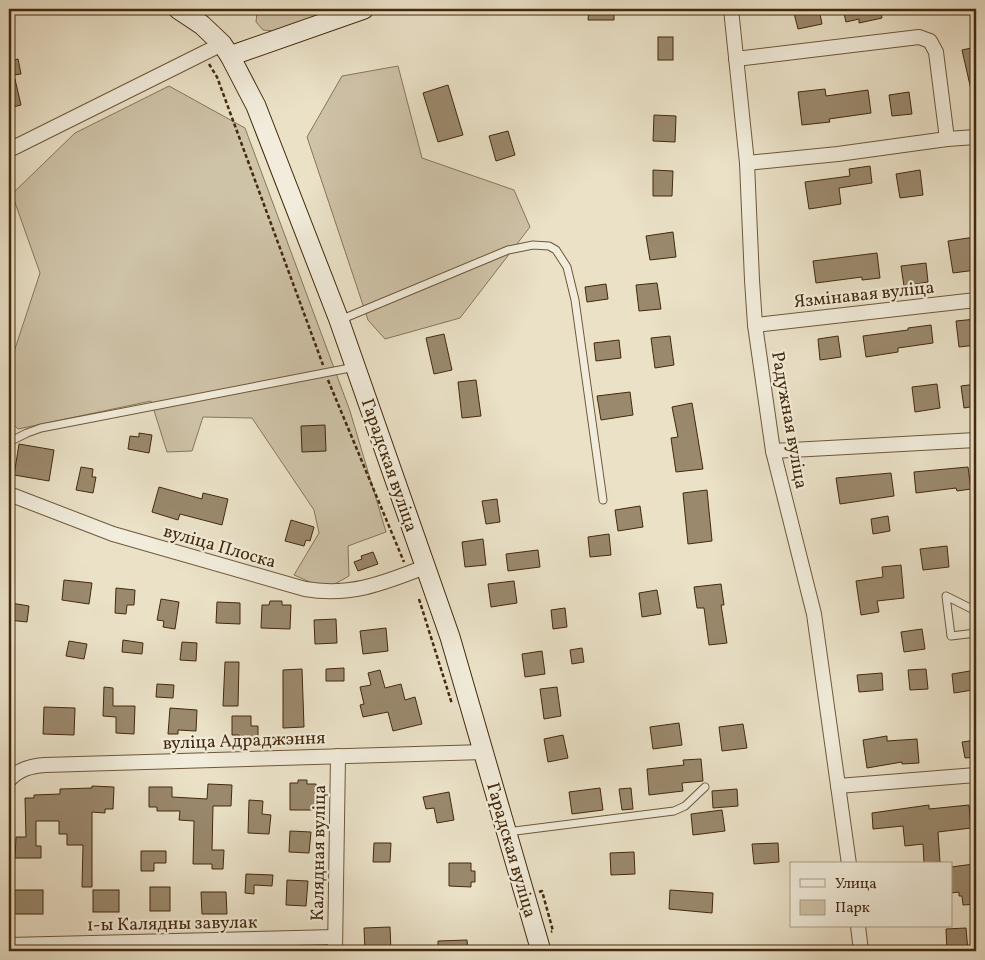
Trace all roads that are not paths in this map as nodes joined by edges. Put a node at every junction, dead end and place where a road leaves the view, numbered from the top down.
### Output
1 (364, 9) edge
2 (730, 9) edge
3 (185, 10) edge
4 (226, 50) junction
5 (736, 59) junction
6 (976, 137) edge
7 (947, 139) junction
8 (9, 150) edge
9 (747, 163) junction
10 (976, 300) edge
11 (339, 320) junction
12 (755, 324) junction
13 (356, 367) junction
14 (976, 440) edge
15 (9, 442) edge
16 (773, 451) junction
17 (9, 494) edge
18 (603, 500) dead end
19 (417, 570) junction
20 (976, 611) edge
21 (976, 633) edge
22 (484, 752) junction
23 (338, 756) junction
24 (976, 775) edge
25 (9, 780) edge
26 (838, 786) junction
27 (705, 787) dead end
28 (507, 832) junction
29 (849, 862) edge
30 (858, 928) edge
31 (336, 944) edge
32 (9, 945) edge
33 (541, 951) edge
34 (861, 951) edge

1 - 4 main road
2 - 5 street, Радужная вуліца
3 - 4 main road, Гарадская вуліца
4 - 8 street
4 - 11 main road, Гарадская вуліца
5 - 7 street
5 - 9 street, Радужная вуліца
6 - 7 street
7 - 9 street
9 - 12 street, Радужная вуліца
10 - 12 street, Язмінавая вуліца
11 - 13 main road, Гарадская вуліца
11 - 18 lane
12 - 16 street, Радужная вуліца
13 - 15 lane
13 - 19 main road, Гарадская вуліца
14 - 16 street
16 - 26 street, Радужная вуліца
17 - 19 street, вуліца Плоска
19 - 22 main road, Гарадская вуліца
20 - 21 lane
22 - 23 street, вуліца Адраджэння
22 - 28 main road, Гарадская вуліца
23 - 25 street, вуліца Адраджэння
23 - 31 street, Калядная вуліца
24 - 26 street
26 - 29 street, Радужная вуліца
27 - 28 lane
28 - 33 main road, Гарадская вуліца
30 - 34 street
31 - 32 street, 1-ы Калядны завулак

